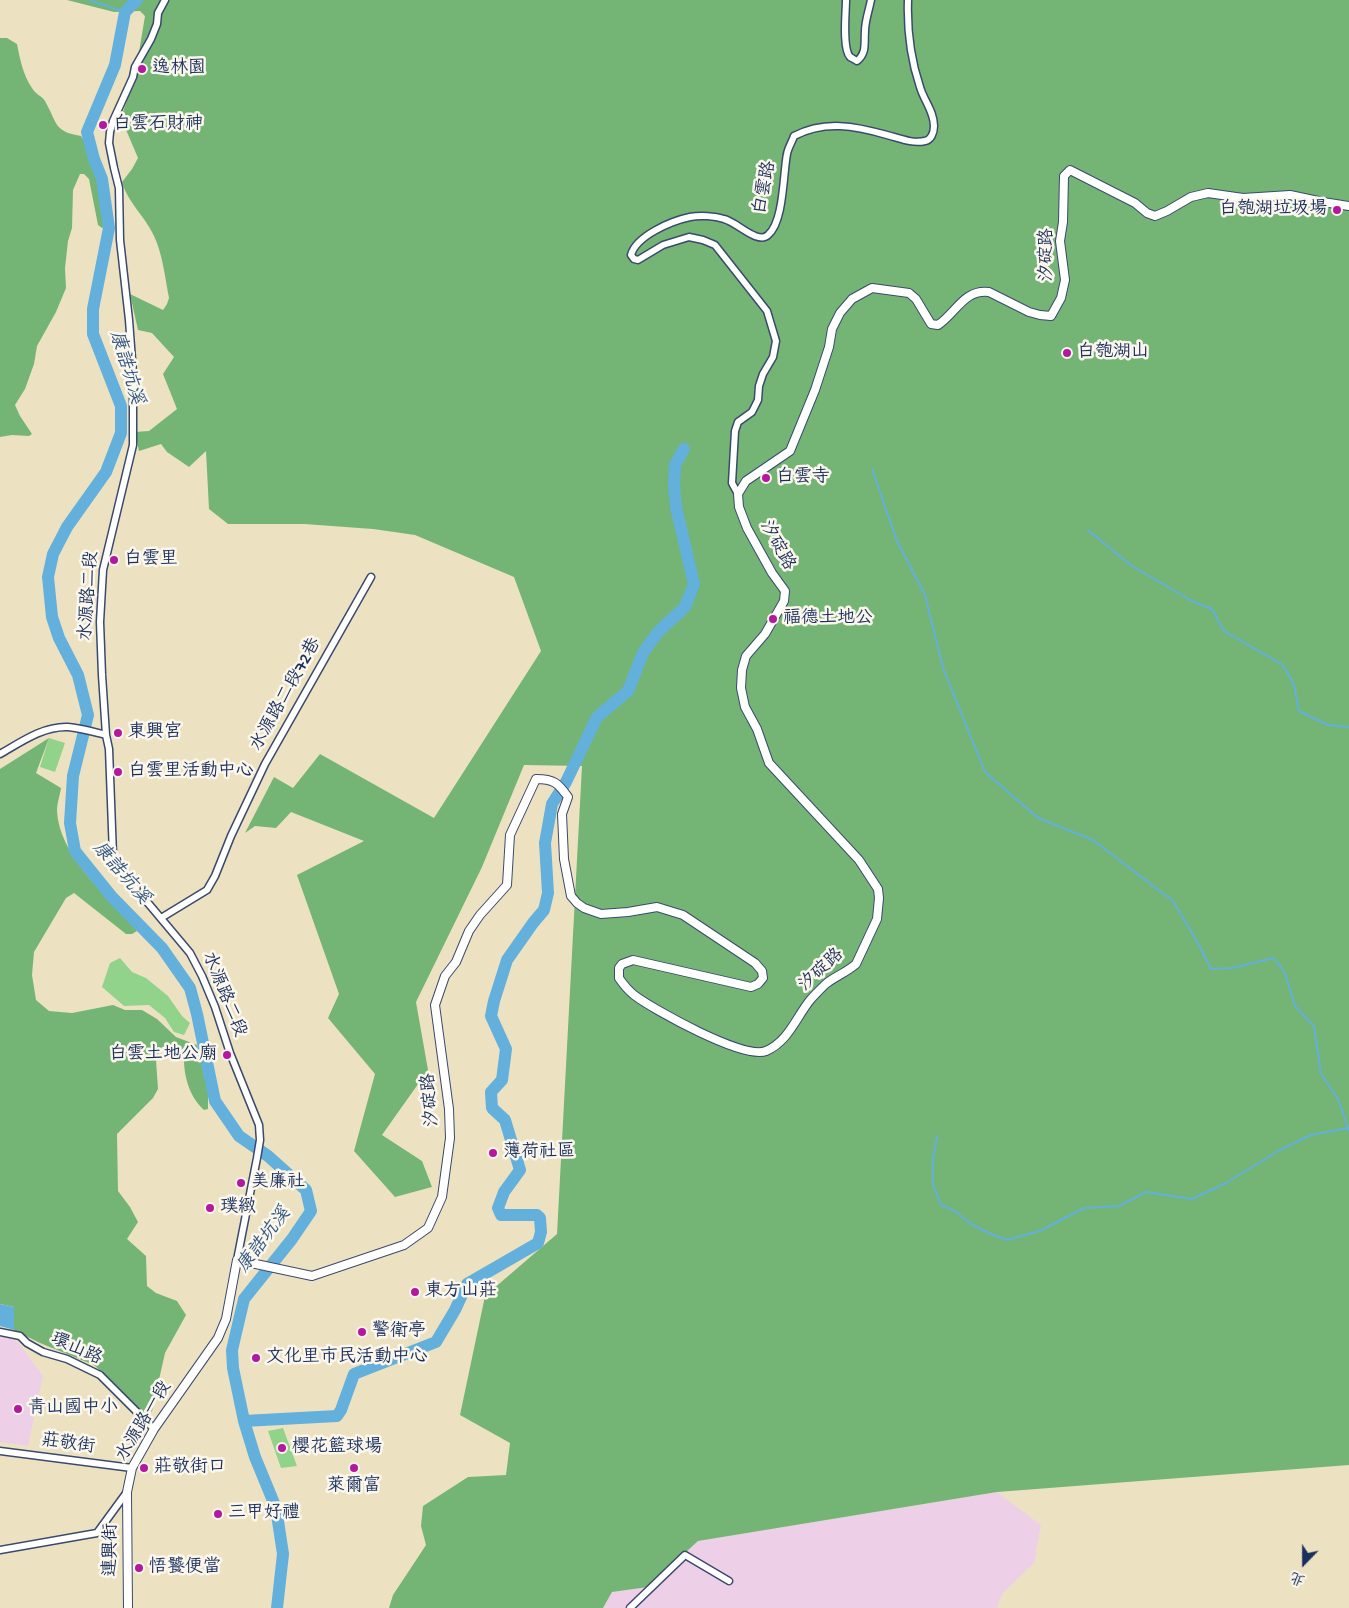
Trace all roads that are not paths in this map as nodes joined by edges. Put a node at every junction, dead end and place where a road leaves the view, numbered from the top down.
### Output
1 (165, 0) edge
2 (846, 0) edge
3 (871, 0) edge
4 (908, 0) edge
5 (1349, 206) edge
6 (738, 494) junction
7 (371, 577) dead end
8 (103, 735) junction
9 (0, 754) edge
10 (161, 918) junction
11 (237, 1260) junction
12 (0, 1332) edge
13 (154, 1429) junction
14 (0, 1450) edge
15 (132, 1468) junction
16 (127, 1492) junction
17 (0, 1550) edge
18 (729, 1582) dead end
19 (128, 1608) edge
20 (630, 1608) edge

1 - 8 street, 水源路二段
2 - 3 street
4 - 6 street, 白雲路
5 - 6 street, 汐碇路
6 - 11 street, 汐碇路
7 - 10 street, 水源路二段72巷
8 - 9 street
8 - 10 street, 水源路二段
10 - 11 street, 水源路二段
11 - 13 street, 水源路一段
12 - 13 street, 環山路
13 - 15 street, 水源路一段
14 - 15 street, 莊敬街
15 - 16 street, 水源路一段
16 - 17 street, 水源路一段
16 - 19 street, 連興街
18 - 20 street

